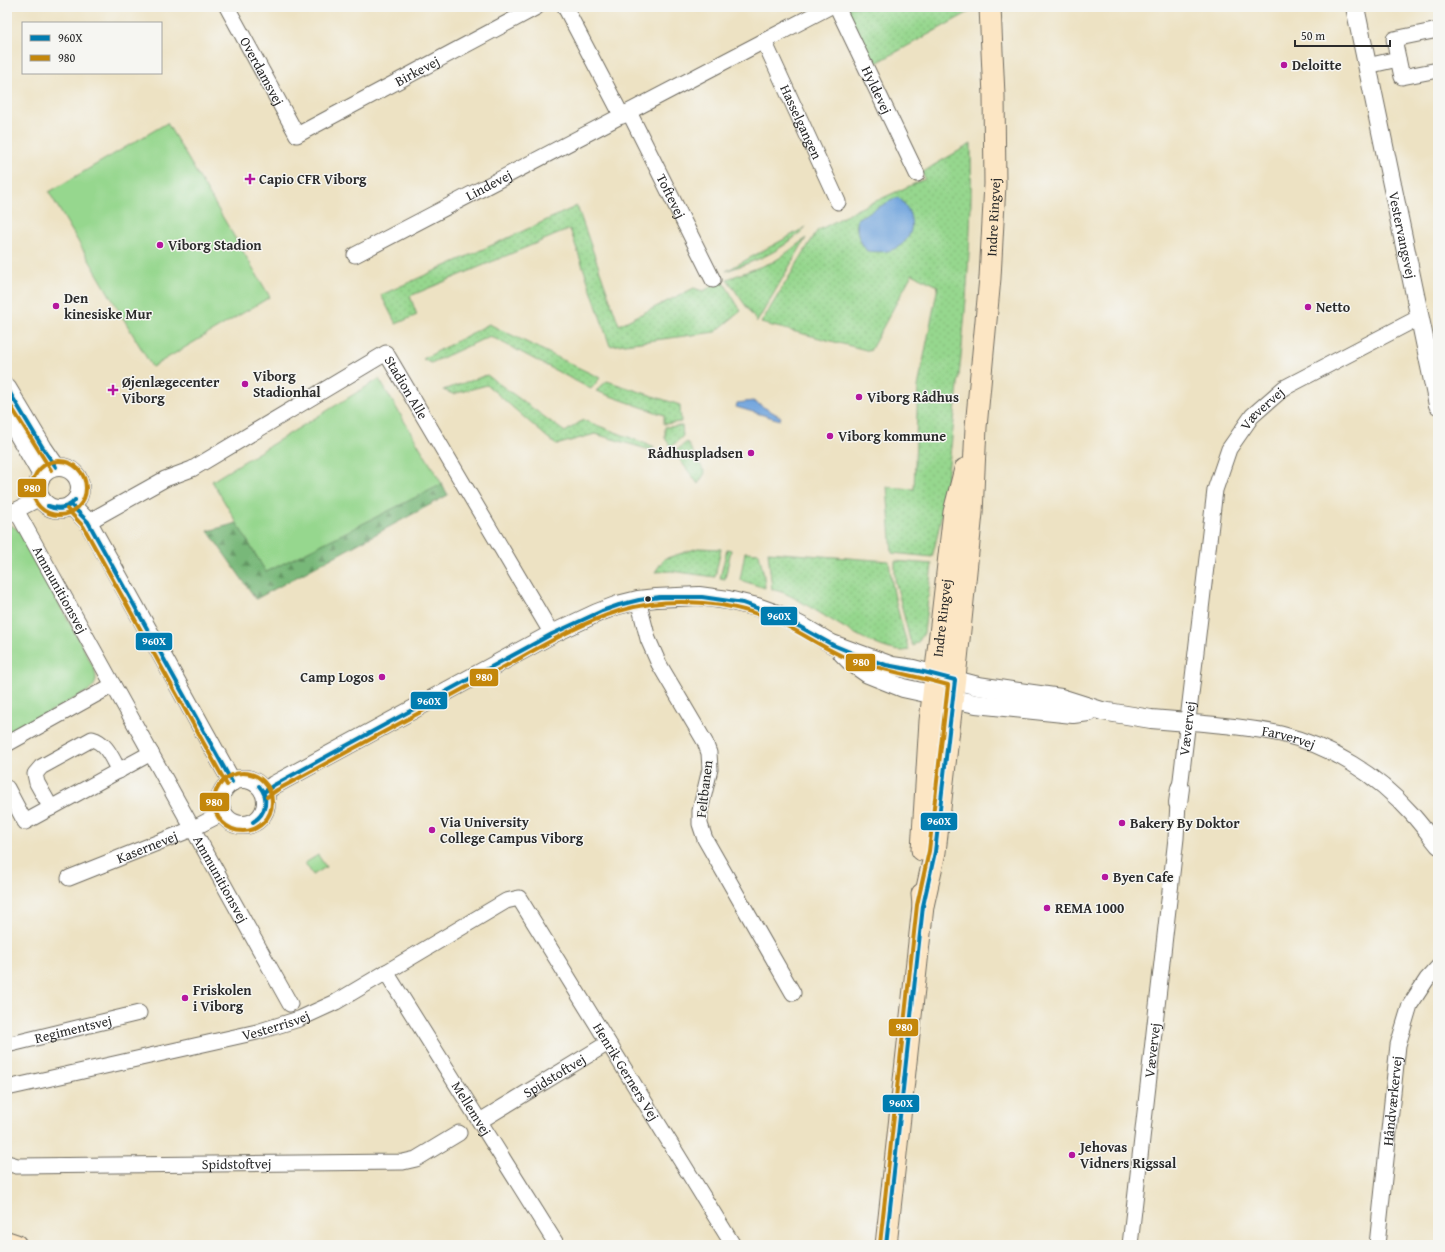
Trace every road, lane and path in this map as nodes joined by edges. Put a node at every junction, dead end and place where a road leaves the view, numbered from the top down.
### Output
1 (227, 7) edge
2 (537, 7) edge
3 (565, 7) edge
4 (829, 7) edge
5 (837, 7) edge
6 (990, 7) edge
7 (1355, 7) edge
8 (511, 13) edge
9 (1438, 30) edge
10 (764, 41) junction
11 (1398, 59) junction
12 (1367, 66) junction
13 (1438, 70) edge
14 (626, 114) junction
15 (297, 135) joint
16 (917, 174) dead end
17 (838, 202) dead end
18 (355, 255) dead end
19 (713, 280) dead end
20 (1420, 317) junction
21 (7, 388) edge
22 (1438, 401) edge
23 (7, 415) edge
24 (49, 471) junction
25 (40, 498) junction
26 (71, 505) junction
27 (11, 513) edge
28 (88, 522) junction
29 (638, 600) junction
30 (552, 634) junction
31 (113, 685) junction
32 (944, 687) junction
33 (1188, 722) junction
34 (7, 744) edge
35 (151, 753) junction
36 (119, 771) junction
37 (232, 782) junction
38 (7, 788) edge
39 (264, 792) junction
40 (51, 808) junction
41 (223, 813) junction
42 (192, 829) junction
43 (1438, 846) edge
44 (69, 878) dead end
45 (519, 898) joint
46 (1438, 967) edge
47 (386, 972) junction
48 (793, 993) dead end
49 (290, 1004) dead end
50 (139, 1013) dead end
51 (608, 1043) junction
52 (7, 1045) edge
53 (7, 1088) edge
54 (480, 1121) junction
55 (459, 1133) dead end
56 (7, 1163) edge
57 (7, 1242) edge
58 (16, 1245) edge
59 (557, 1245) edge
60 (733, 1245) edge
61 (886, 1245) edge
62 (1130, 1245) edge
63 (1377, 1245) edge

1 - 15 street, Overdamsvej
2 - 8 street, Birkevej
3 - 14 street
4 - 10 street, Lindevej
5 - 16 street, Hyldevej
6 - 32 main road, Indre Ringvej
7 - 12 street, Vestervangsvej
8 - 15 street, Birkevej
9 - 11 street
10 - 14 street, Lindevej
10 - 17 street, Hasselgangen
11 - 12 street
11 - 13 street
12 - 20 street, Vestervangsvej
14 - 18 street, Lindevej
14 - 19 street, Toftevej
20 - 22 street, Vestervangsvej
20 - 33 street, Vævervej
21 - 24 street
23 - 24 street
24 - 25 street
24 - 26 street
25 - 26 street
25 - 27 street
26 - 28 street
27 - 31 street, Ammunitionsvej
28 - 30 street, Stadion Alle
28 - 37 street
29 - 30 street, Farvervej
29 - 32 street, Farvervej
29 - 48 street, Feltbanen
30 - 39 street, Farvervej
31 - 34 street
31 - 35 street, Ammunitionsvej
32 - 33 street, Farvervej
32 - 61 main road, Indre Ringvej
33 - 43 street, Farvervej
33 - 62 street, Vævervej
35 - 36 street
35 - 42 street, Ammunitionsvej
36 - 40 street
36 - 40 street
37 - 39 street
37 - 41 street
38 - 40 street
39 - 41 street
41 - 42 street, Kasernevej
42 - 44 street, Kasernevej
42 - 49 street, Ammunitionsvej
45 - 47 street, Vesterrisvej
45 - 51 street, Henrik Gerners Vej
46 - 63 street, Håndværkervej
47 - 53 street, Vesterrisvej
47 - 54 street, Mellemvej
50 - 52 street, Regimentsvej
51 - 54 street, Spidstoftvej
51 - 60 street, Henrik Gerners Vej
54 - 59 street, Mellemvej
55 - 56 street, Spidstoftvej
57 - 58 main road

